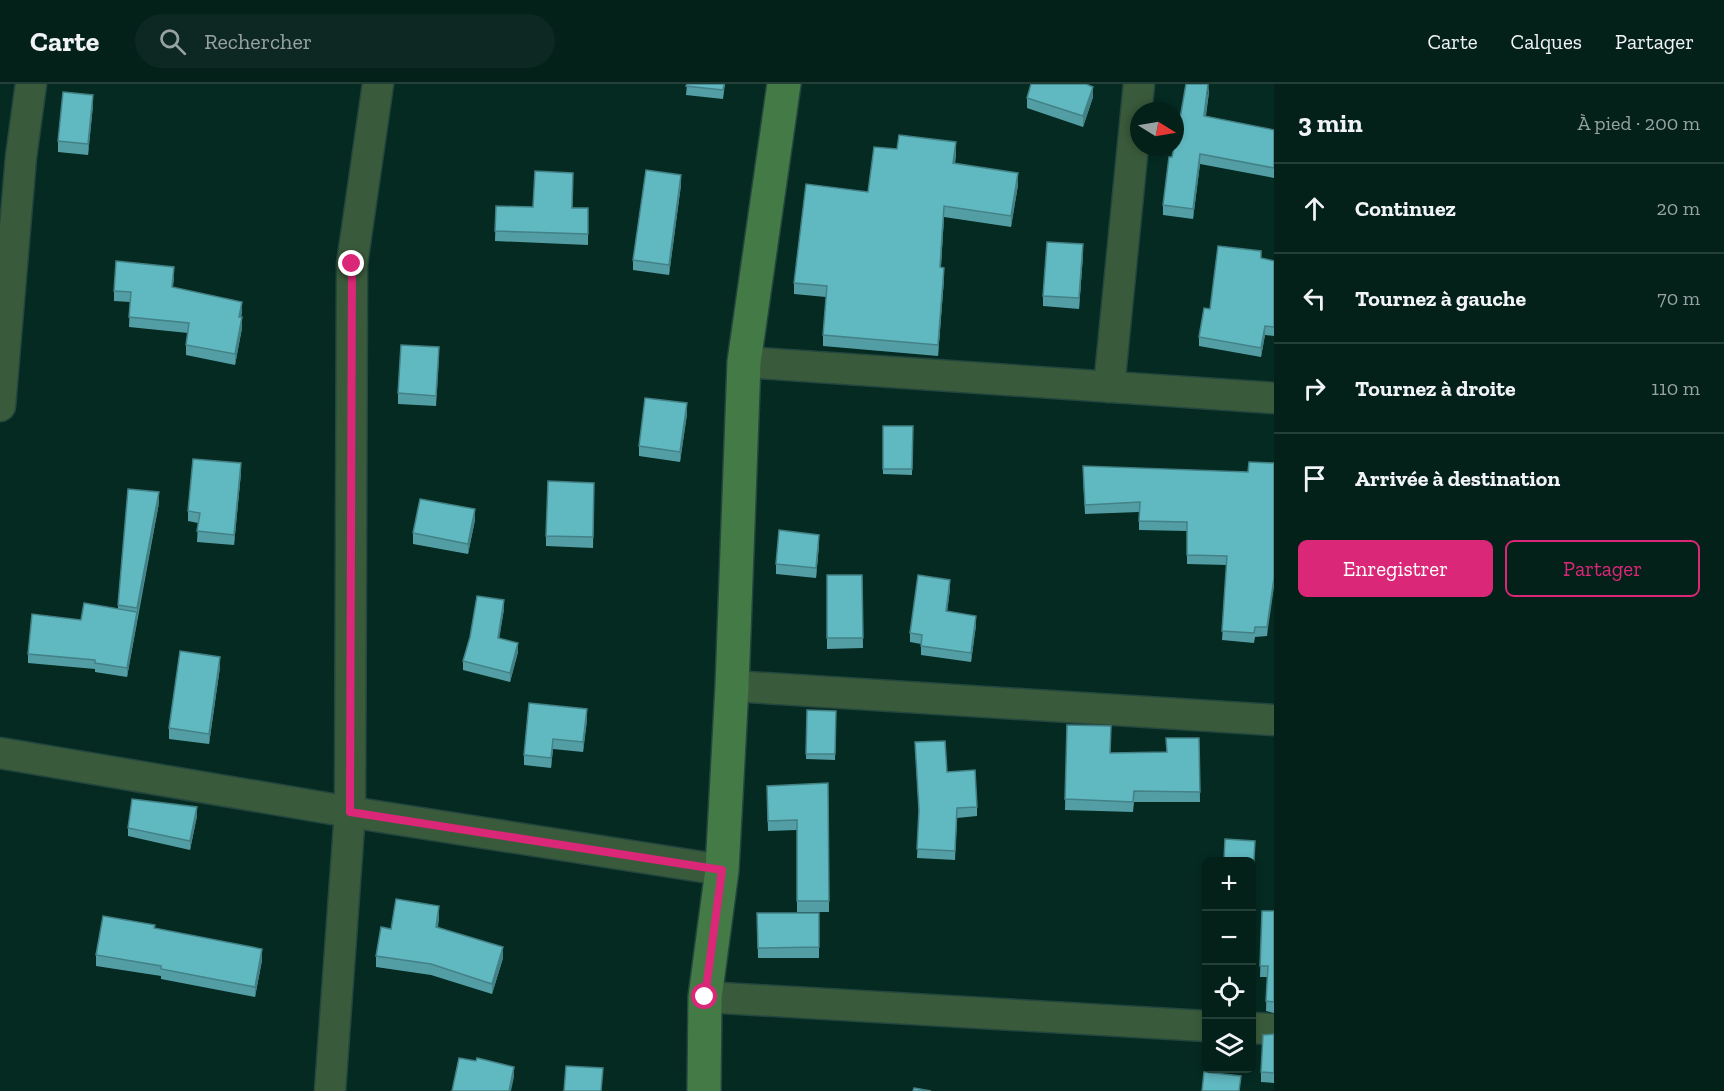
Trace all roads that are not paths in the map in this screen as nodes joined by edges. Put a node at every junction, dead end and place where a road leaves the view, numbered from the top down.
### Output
1 (31, 84) edge
2 (378, 84) edge
3 (784, 84) edge
4 (1139, 84) edge
5 (744, 362) junction
6 (1109, 387) junction
7 (1274, 398) edge
8 (0, 406) edge
9 (732, 686) junction
10 (1274, 720) edge
11 (0, 753) edge
12 (350, 812) junction
13 (722, 870) junction
14 (705, 997) junction
15 (1202, 1026) edge
16 (1256, 1028) edge
17 (1274, 1029) edge
18 (330, 1091) edge
19 (704, 1091) edge

1 - 8 street
2 - 12 street
3 - 5 main road
4 - 6 street
5 - 6 street
5 - 9 main road
6 - 7 street
9 - 10 street
9 - 13 main road
11 - 12 street
12 - 13 street
12 - 18 street
13 - 14 main road
14 - 15 street
14 - 19 main road
16 - 17 street

